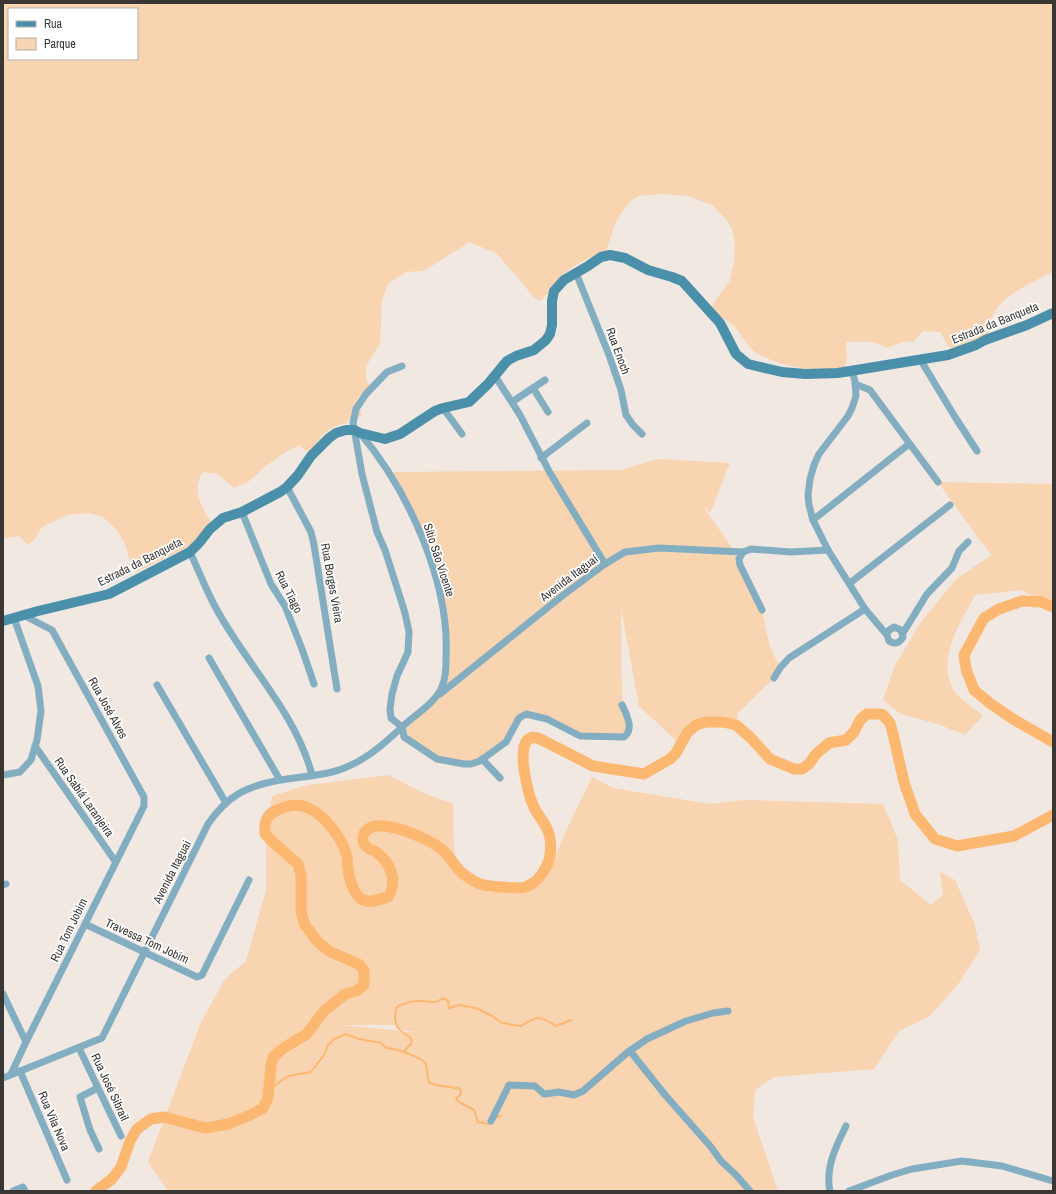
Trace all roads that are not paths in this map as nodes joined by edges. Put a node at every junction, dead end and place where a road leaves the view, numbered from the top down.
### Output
1 (576, 273) junction
2 (1053, 314) edge
3 (920, 359) junction
4 (402, 366) dead end
5 (852, 372) junction
6 (495, 376) junction
7 (545, 380) dead end
8 (855, 384) junction
9 (533, 388) junction
10 (512, 402) junction
11 (443, 408) junction
12 (548, 412) dead end
13 (587, 423) dead end
14 (357, 432) junction
15 (462, 434) dead end
16 (642, 434) dead end
17 (909, 444) junction
18 (977, 450) dead end
19 (541, 458) junction
20 (938, 482) dead end
21 (287, 487) junction
22 (950, 505) dead end
23 (242, 512) junction
24 (813, 520) junction
25 (968, 542) dead end
26 (828, 550) junction
27 (190, 552) junction
28 (743, 552) junction
29 (604, 564) junction
30 (850, 583) junction
31 (865, 609) junction
32 (762, 610) dead end
33 (19, 617) junction
34 (3, 621) edge
35 (903, 633) junction
36 (886, 635) junction
37 (209, 658) dead end
38 (774, 678) dead end
39 (314, 684) dead end
40 (157, 685) dead end
41 (338, 689) dead end
42 (436, 698) junction
43 (622, 705) dead end
44 (402, 727) junction
45 (35, 746) junction
46 (482, 759) junction
47 (3, 775) edge
48 (312, 775) junction
49 (500, 778) dead end
50 (280, 780) junction
51 (144, 796) joint
52 (226, 803) junction
53 (115, 861) junction
54 (249, 880) dead end
55 (85, 924) junction
56 (144, 952) junction
57 (3, 994) edge
58 (728, 1012) dead end
59 (26, 1042) junction
60 (79, 1048) junction
61 (630, 1051) junction
62 (20, 1071) junction
63 (12, 1074) junction
64 (3, 1078) edge
65 (98, 1088) junction
66 (491, 1121) dead end
67 (846, 1126) dead end
68 (121, 1136) dead end
69 (99, 1149) dead end
70 (67, 1180) dead end
71 (1053, 1181) edge
72 (13, 1191) edge
73 (25, 1191) edge
74 (750, 1191) edge
75 (830, 1191) edge
76 (849, 1191) edge

1 - 5 street, Estrada da Banqueta
1 - 6 street, Estrada da Banqueta
1 - 16 street, Rua Enoch
2 - 3 street, Estrada da Banqueta
3 - 5 street, Estrada da Banqueta
3 - 18 street
4 - 14 street
5 - 8 street
6 - 10 street
6 - 11 street, Estrada da Banqueta
7 - 9 street
8 - 17 street
8 - 24 street
9 - 10 street
9 - 12 street
10 - 19 street
11 - 14 street, Estrada da Banqueta
11 - 15 street
13 - 19 street
14 - 21 street, Estrada da Banqueta
14 - 42 street, Sítio São Vicente
14 - 44 street
17 - 20 street
17 - 24 street
19 - 29 street
21 - 23 street, Estrada da Banqueta
21 - 41 street, Rua Borges Vieira
22 - 30 street
23 - 27 street, Estrada da Banqueta
23 - 39 street, Rua Tiago
24 - 26 street
25 - 35 street
26 - 28 street
26 - 30 street
27 - 33 street, Estrada da Banqueta
27 - 48 street
28 - 29 street, Avenida Itaguaí
28 - 32 street
29 - 42 street, Avenida Itaguaí
30 - 31 street
31 - 36 street
31 - 38 street
33 - 34 street, Estrada da Banqueta
33 - 45 street
33 - 51 street, Rua José Alves
35 - 36 street
35 - 36 street
37 - 50 street
40 - 52 street
42 - 44 street, Sítio São Vicente
43 - 46 street
44 - 46 street
44 - 48 street
45 - 47 street
45 - 53 street, Rua Sabiá Laranjeira
46 - 49 street
48 - 50 street
50 - 52 street, Avenida Itaguai
51 - 53 street, Rua Tom Jobim
52 - 56 street, Avenida Itaguai
53 - 55 street, Rua Tom Jobim
54 - 56 street, Travessa Tom Jobim
55 - 56 street, Travessa Tom Jobim
55 - 59 street, Rua Tom Jobim
56 - 60 street, Avenida Itaguai
57 - 59 street
58 - 61 street
59 - 63 street, Rua Tom Jobim
60 - 62 street, Avenida Itaguai
60 - 65 street, Rua José Sibrail
61 - 66 street
61 - 74 street
62 - 63 street, Avenida Itaguai
62 - 70 street, Rua Vila Nova
63 - 64 street, Avenida Itaguai
65 - 68 street, Rua José Sibrail
65 - 69 street
67 - 75 street
71 - 76 street
72 - 73 street

